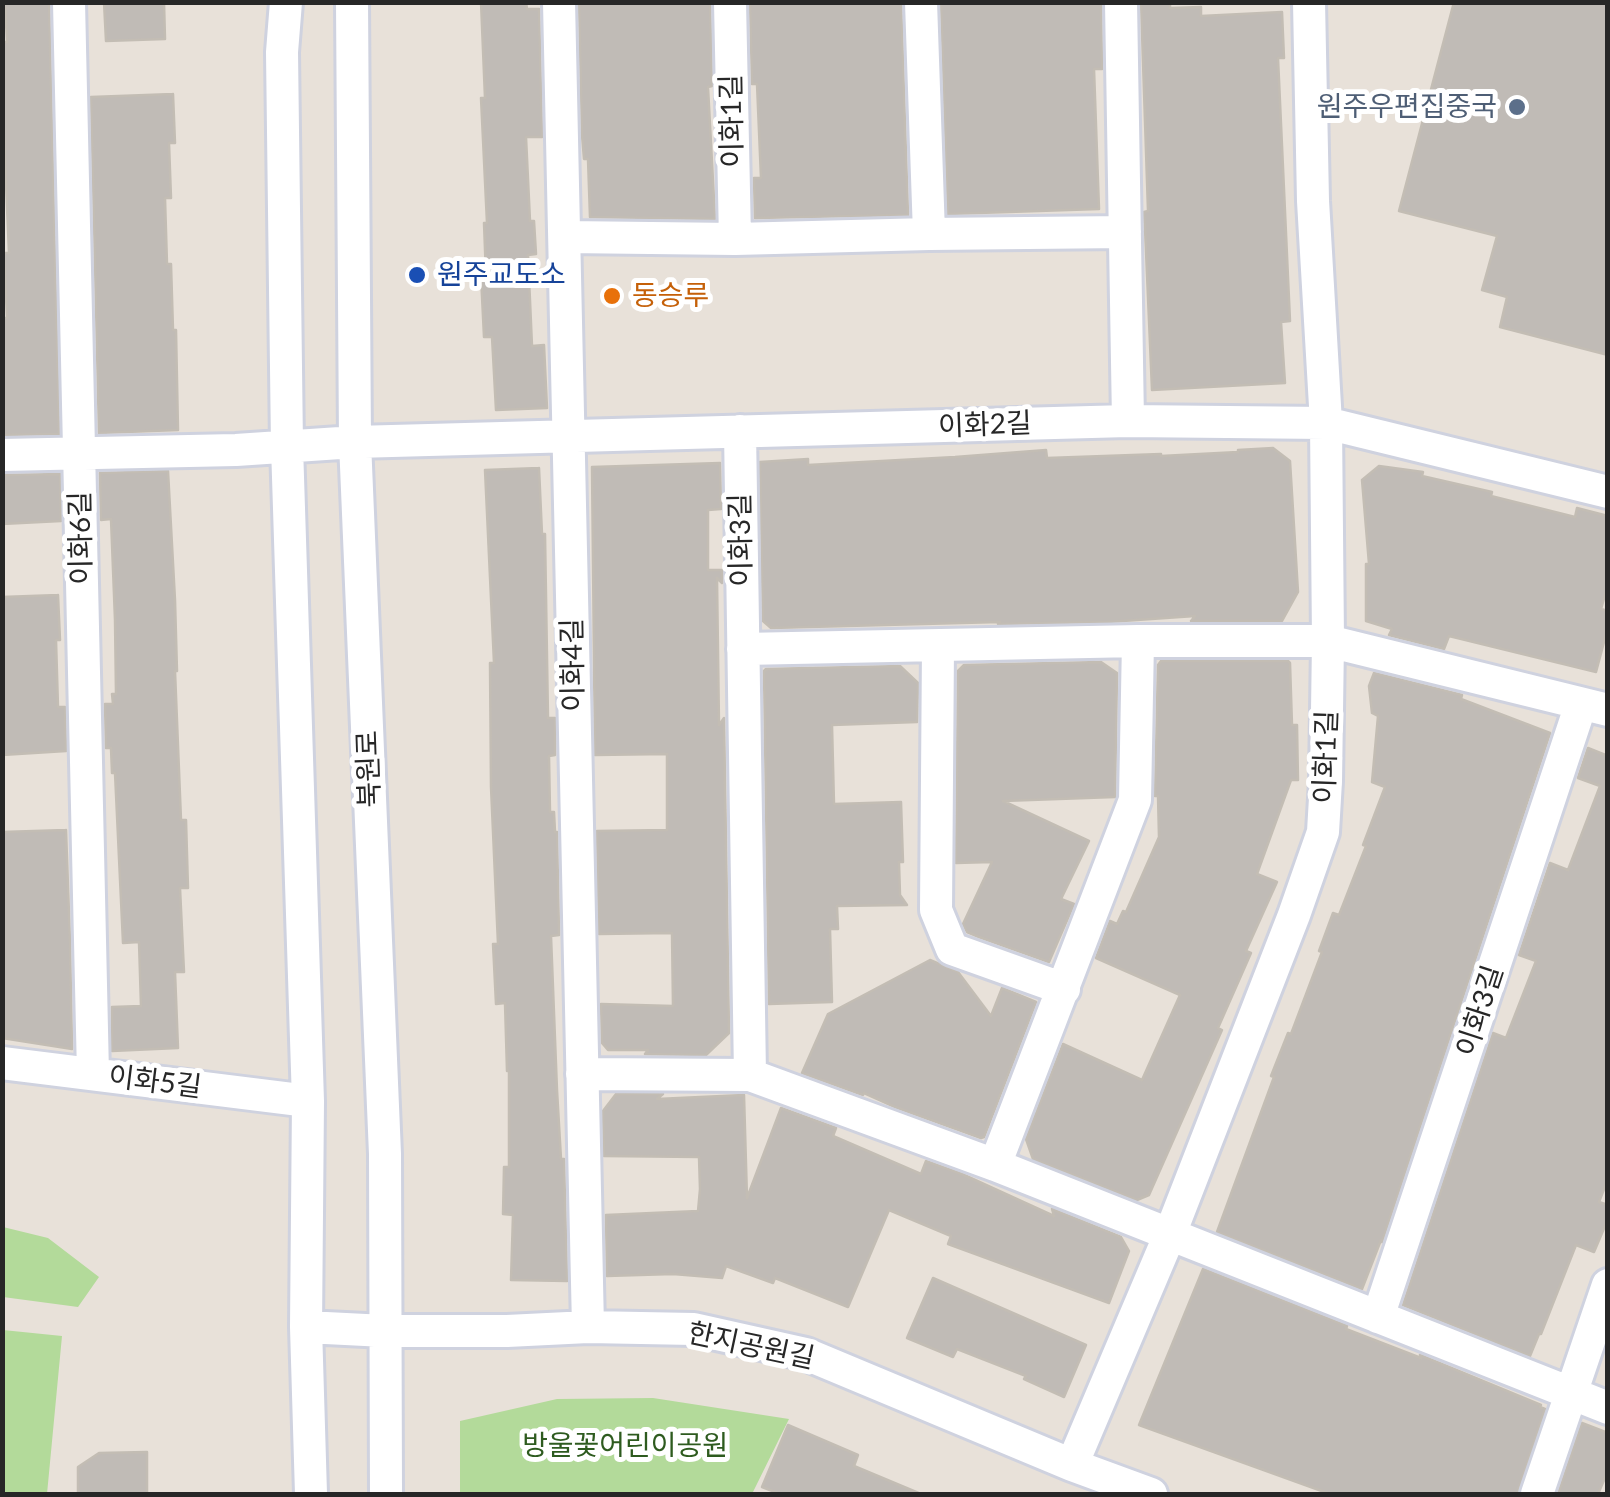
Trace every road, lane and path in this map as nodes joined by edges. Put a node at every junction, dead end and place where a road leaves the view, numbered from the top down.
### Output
1 (69, 2) edge
2 (274, 2) edge
3 (286, 2) edge
4 (352, 2) edge
5 (360, 2) edge
6 (560, 2) edge
7 (730, 2) edge
8 (921, 2) edge
9 (1122, 2) edge
10 (1309, 2) edge
11 (353, 44) junction
12 (282, 52) junction
13 (1125, 232) junction
14 (929, 234) junction
15 (566, 237) junction
16 (735, 240) junction
17 (1128, 421) junction
18 (1326, 423) junction
19 (740, 431) junction
20 (567, 436) junction
21 (355, 442) junction
22 (288, 446) junction
23 (79, 453) junction
24 (2, 455) edge
25 (1608, 492) edge
26 (1138, 641) junction
27 (1328, 642) junction
28 (938, 646) junction
29 (743, 650) junction
30 (1594, 707) edge
31 (1064, 989) junction
32 (2, 1063) edge
33 (93, 1074) junction
34 (582, 1074) junction
35 (750, 1074) junction
36 (308, 1102) junction
37 (995, 1166) junction
38 (1170, 1234) junction
39 (1608, 1285) edge
40 (1378, 1318) junction
41 (306, 1327) junction
42 (588, 1327) junction
43 (386, 1331) junction
44 (1570, 1395) junction
45 (1608, 1408) edge
46 (1072, 1465) junction
47 (1117, 1489) edge
48 (311, 1494) edge
49 (386, 1494) edge
50 (1151, 1494) edge
51 (1537, 1494) edge

1 - 23 street, 이화6길
2 - 12 street
3 - 12 street
4 - 11 street, 북원로
5 - 11 street, 북원로
6 - 15 street, 이화4길
7 - 16 street, 이화1길
8 - 14 street
9 - 13 street
10 - 18 street, 이화1길
11 - 21 street, 북원로
12 - 22 street
13 - 14 street
13 - 17 street
14 - 16 street
15 - 16 street
15 - 20 street, 이화4길
17 - 18 street, 이화2길
17 - 19 street, 이화2길
18 - 25 street, 이화2길
18 - 27 street, 이화1길
19 - 20 street, 이화2길
19 - 29 street, 이화3길
20 - 21 street, 이화2길
20 - 34 street, 이화4길
21 - 22 street, 이화2길
21 - 43 street, 북원로
22 - 23 street, 이화2길
22 - 36 street
23 - 24 street, 이화2길
23 - 33 street, 이화6길
26 - 27 street, 이화3길
26 - 28 street, 이화3길
26 - 31 street
27 - 30 street, 이화3길
27 - 38 street, 이화1길
28 - 29 street, 이화3길
28 - 31 street
29 - 35 street, 이화3길
30 - 40 street, 이화3길
31 - 37 street
32 - 33 street, 이화5길
33 - 36 street, 이화5길
34 - 35 street
34 - 42 street, 이화4길
35 - 37 street
36 - 41 street
37 - 38 street
38 - 40 street
38 - 46 street, 이화1길
39 - 44 street
40 - 44 street
41 - 43 street, 한지공원길
41 - 48 street
42 - 43 street, 한지공원길
42 - 46 street, 한지공원길
43 - 49 street, 북원로
44 - 45 street
44 - 51 street
46 - 47 street, 한지공원길
47 - 50 street, 한지공원길

